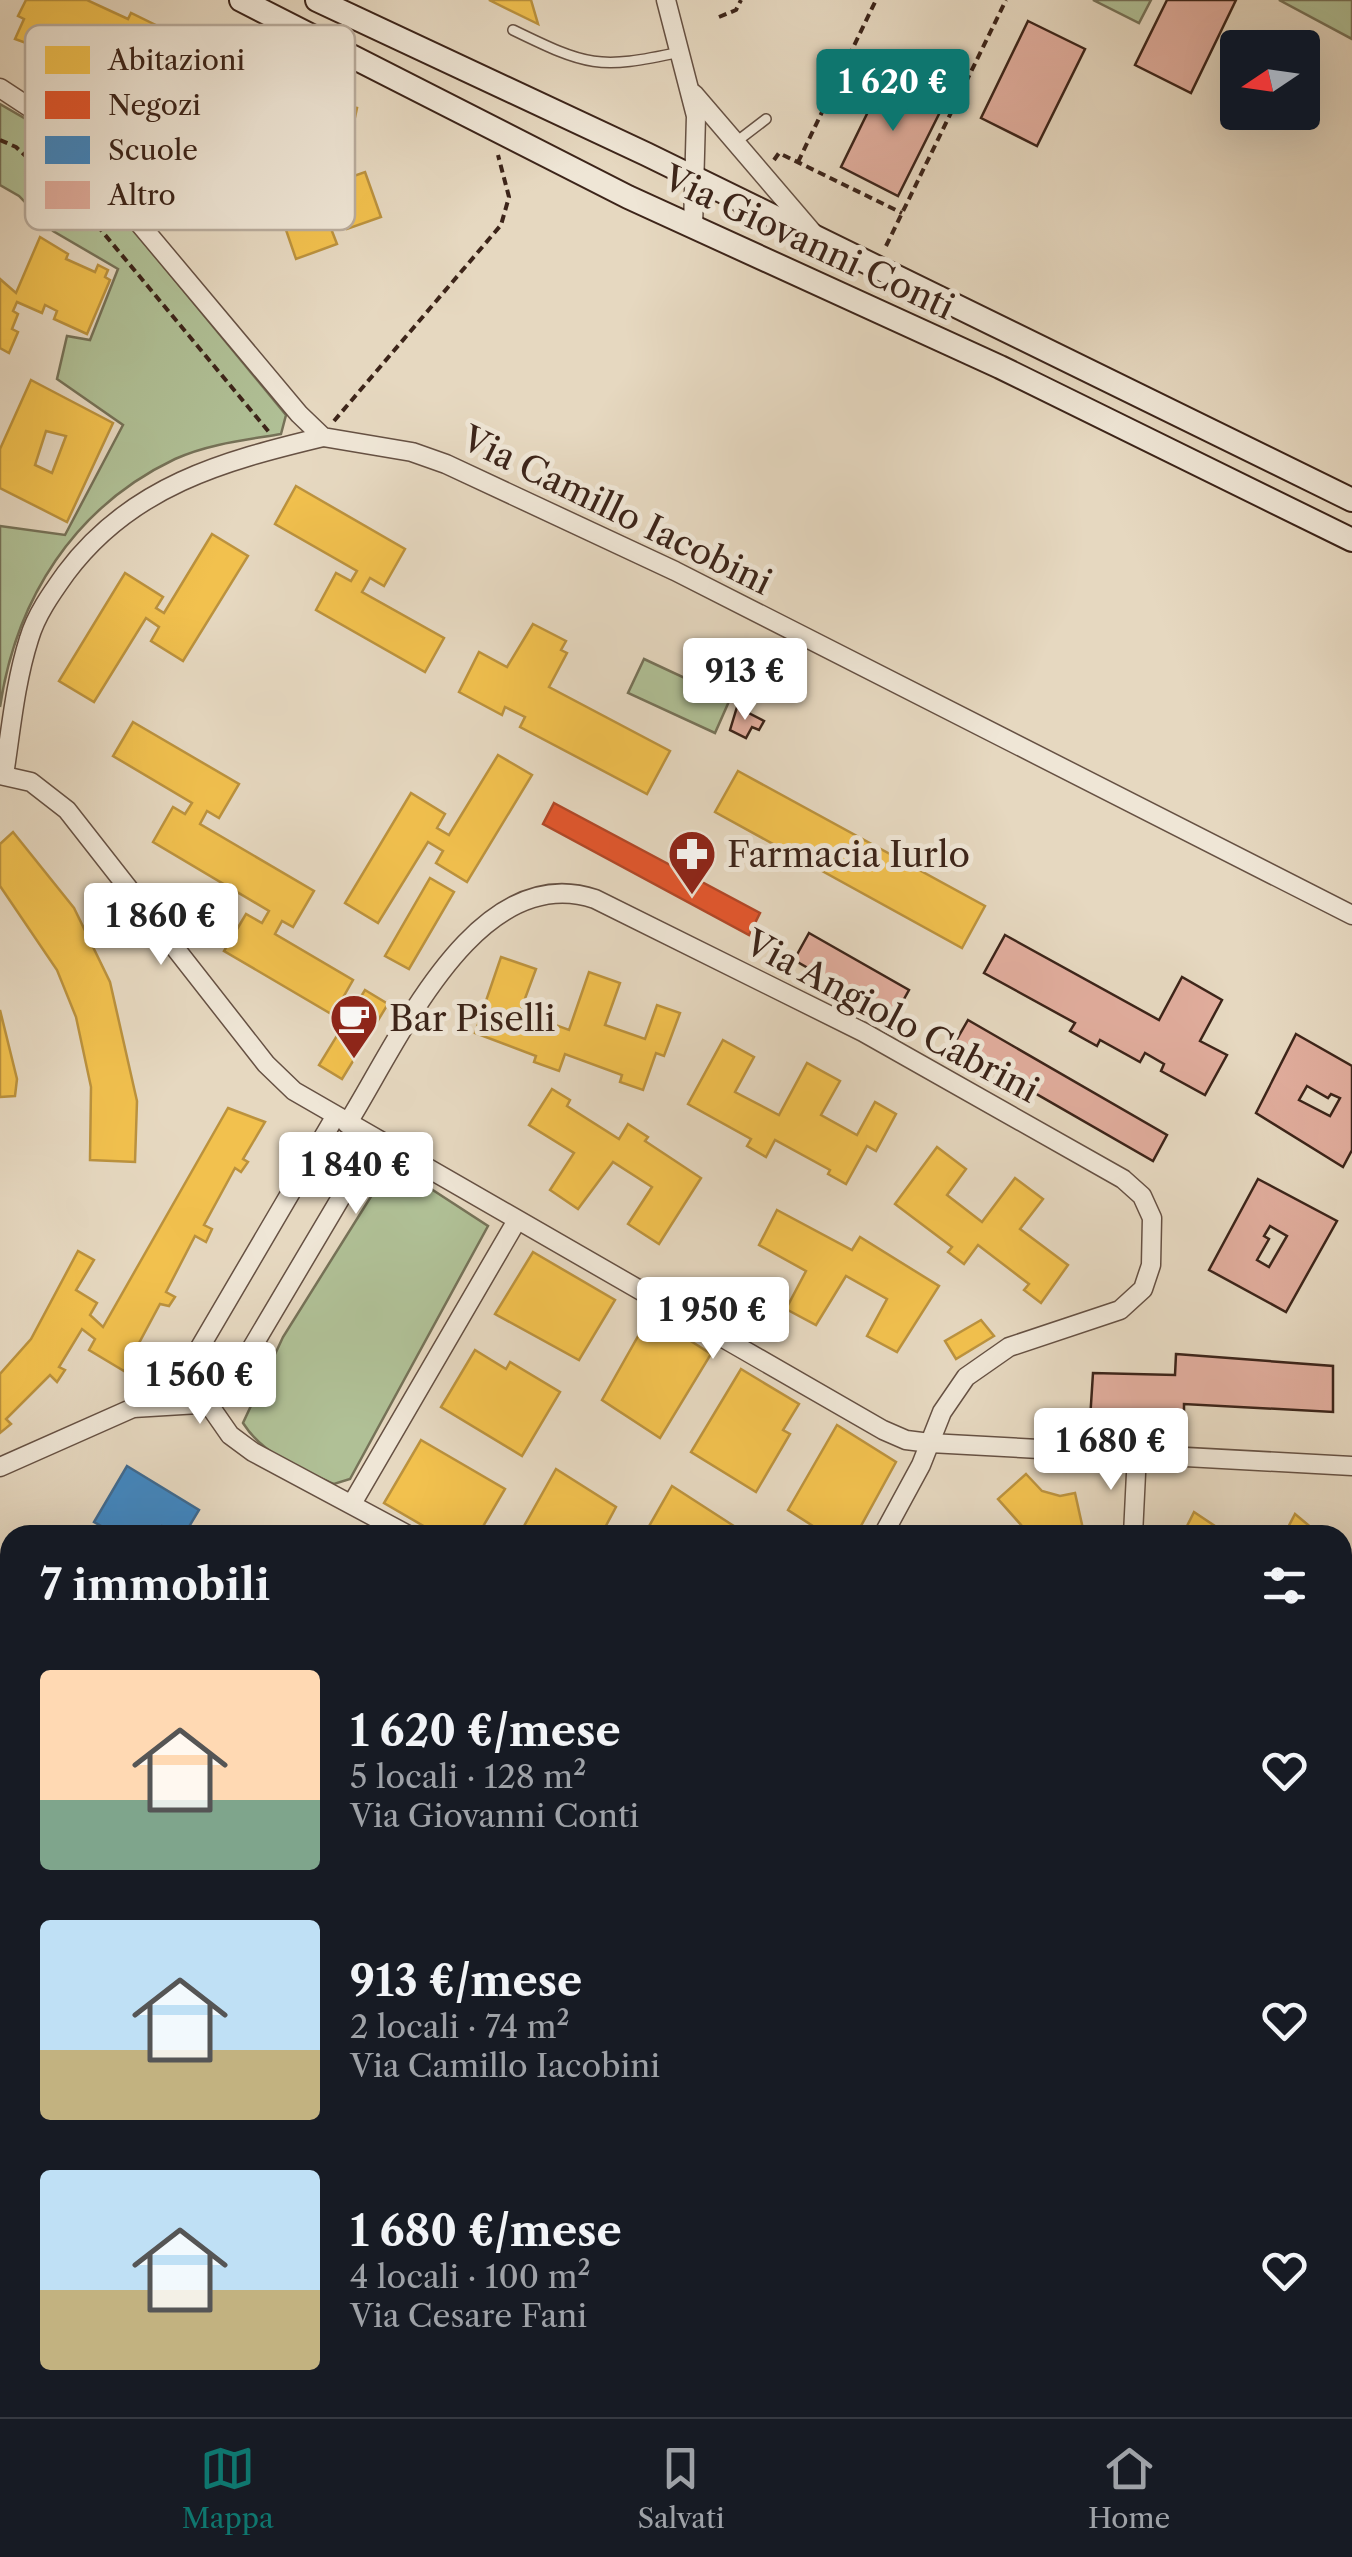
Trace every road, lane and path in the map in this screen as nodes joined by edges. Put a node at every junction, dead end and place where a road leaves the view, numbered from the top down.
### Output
1 (241, 0) edge
2 (317, 0) edge
3 (666, 0) edge
4 (741, 0) edge
5 (876, 0) edge
6 (1006, 0) edge
7 (718, 17) dead end
8 (291, 25) edge
9 (513, 30) dead end
10 (680, 52) junction
11 (355, 57) edge
12 (0, 88) edge
13 (691, 90) junction
14 (25, 104) edge
15 (766, 120) dead end
16 (485, 122) junction
17 (0, 140) edge
18 (734, 143) junction
19 (25, 155) edge
20 (798, 162) junction
21 (763, 175) junction
22 (698, 181) junction
23 (902, 213) junction
24 (692, 228) junction
25 (102, 230) edge
26 (145, 230) edge
27 (819, 240) junction
28 (875, 268) junction
29 (324, 437) junction
30 (282, 447) junction
31 (1352, 500) edge
32 (1352, 540) edge
33 (2, 775) edge
34 (1352, 915) edge
35 (341, 1120) junction
36 (375, 1140) junction
37 (313, 1155) junction
38 (352, 1179) junction
39 (516, 1222) junction
40 (198, 1352) junction
41 (233, 1378) junction
42 (207, 1402) junction
43 (133, 1408) junction
44 (930, 1443) junction
45 (1137, 1453) junction
46 (1352, 1466) edge
47 (0, 1467) edge
48 (353, 1502) junction
49 (391, 1525) edge
50 (889, 1525) edge
51 (1133, 1525) edge

1 - 8 main road, Via Giovanni Conti
2 - 22 main road, Via Giovanni Conti
3 - 10 street
4 - 7 path
5 - 20 path
6 - 23 path
9 - 10 lane
10 - 13 street
11 - 16 main road, Via Giovanni Conti
12 - 14 street
13 - 18 street
13 - 22 street
15 - 18 lane
16 - 24 main road, Via Giovanni Conti
16 - 29 path
17 - 19 path
18 - 21 street
20 - 21 path
20 - 23 path
21 - 27 street
22 - 24 street
22 - 27 main road, Via Giovanni Conti
23 - 28 path
24 - 32 main road, Via Giovanni Conti
25 - 30 path
26 - 29 street
27 - 28 main road, Via Giovanni Conti
28 - 31 main road, Via Giovanni Conti
29 - 30 street
29 - 34 street, Via Camillo Iacobini
30 - 33 street
33 - 35 street
35 - 36 street
35 - 37 street, Via Angiolo Cabrini
35 - 44 street, Via Angiolo Cabrini
36 - 38 street
36 - 39 street
37 - 38 street
37 - 40 street, Via Angiolo Cabrini
38 - 41 street
39 - 44 street
39 - 48 street
40 - 41 street
40 - 43 street, Via Angiolo Cabrini
41 - 42 street
42 - 43 street
42 - 48 street
43 - 47 street
44 - 45 street
44 - 50 street, Via Angiolo Cabrini
45 - 46 street
45 - 51 street
48 - 49 street

